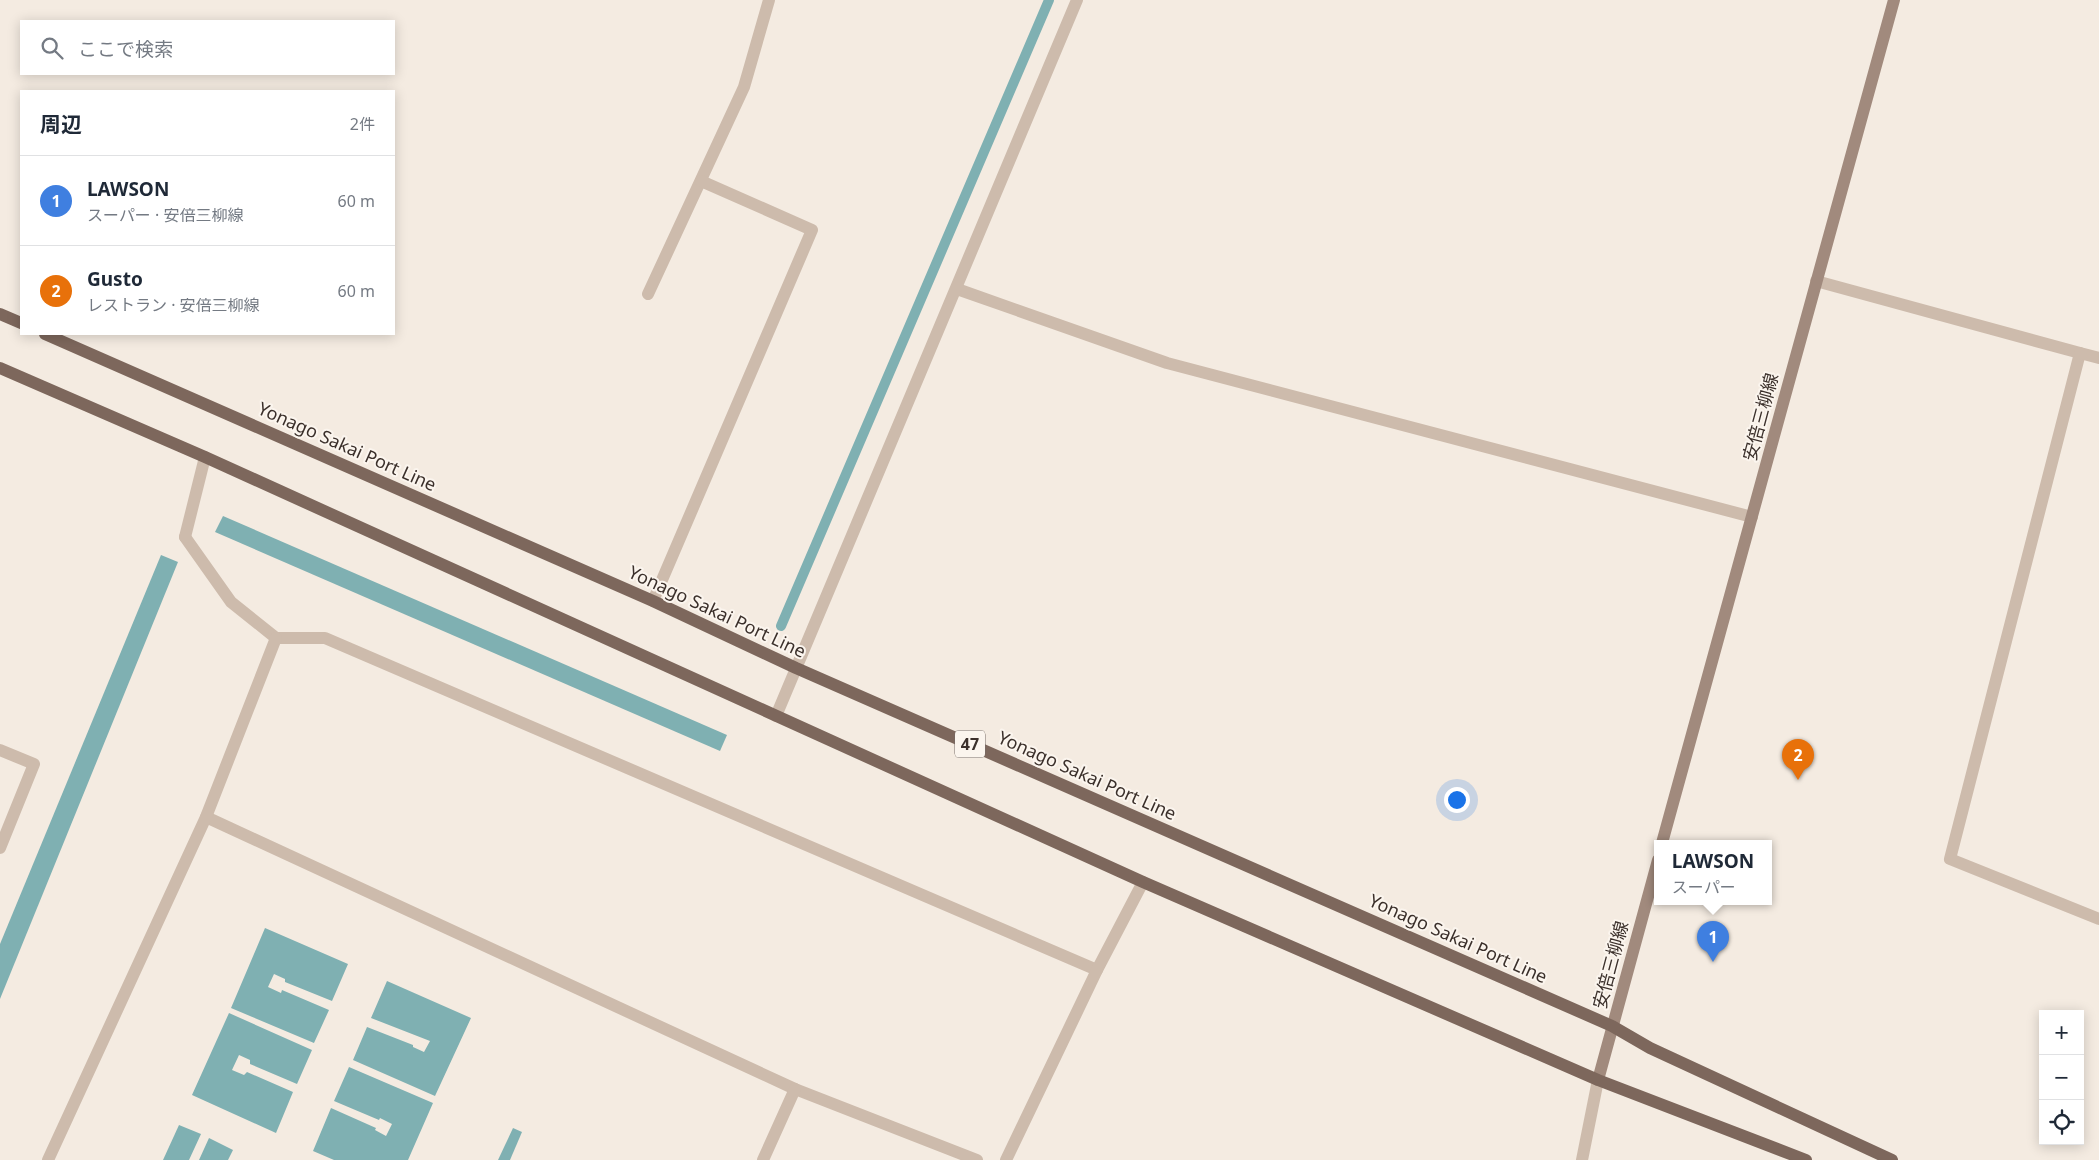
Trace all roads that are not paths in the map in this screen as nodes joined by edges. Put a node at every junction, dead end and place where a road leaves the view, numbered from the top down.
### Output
1 (768, 0) edge
2 (1077, 0) edge
3 (1894, 0) edge
4 (701, 181) junction
5 (1816, 281) junction
6 (957, 288) junction
7 (648, 294) dead end
8 (0, 314) edge
9 (20, 323) edge
10 (47, 335) edge
11 (2080, 353) junction
12 (2099, 358) edge
13 (0, 368) edge
14 (205, 458) junction
15 (1752, 517) junction
16 (653, 601) junction
17 (276, 638) junction
18 (796, 668) junction
19 (776, 716) junction
20 (0, 750) edge
21 (206, 817) junction
22 (1663, 840) edge
23 (0, 848) edge
24 (1654, 874) edge
25 (1143, 882) junction
26 (2099, 919) edge
27 (1097, 970) junction
28 (1612, 1026) junction
29 (1598, 1080) junction
30 (795, 1089) junction
31 (48, 1160) edge
32 (763, 1160) edge
33 (977, 1160) edge
34 (1006, 1160) edge
35 (1582, 1160) edge
36 (1806, 1160) edge
37 (1892, 1160) edge

1 - 4 street
2 - 6 street
3 - 5 street, 安倍三柳線
4 - 7 street
4 - 16 street
5 - 11 street
5 - 15 street, 安倍三柳線
6 - 15 street
6 - 18 street
8 - 9 main road
10 - 16 main road, Yonago Sakai Port Line / 47
11 - 12 street
11 - 26 street
13 - 14 main road
14 - 17 street
14 - 19 main road
15 - 22 street, 安倍三柳線
16 - 18 main road, Yonago Sakai Port Line / 47
17 - 21 street
17 - 27 street
18 - 19 street
18 - 28 main road, Yonago Sakai Port Line / 47
19 - 25 main road
20 - 23 street
21 - 30 street
21 - 31 street
24 - 28 street, 安倍三柳線
25 - 27 street
25 - 29 main road
27 - 34 street
28 - 29 street, 安倍三柳線
28 - 37 main road, Yonago Sakai Port Line / 47
29 - 35 street
29 - 36 main road
30 - 32 street
30 - 33 street

